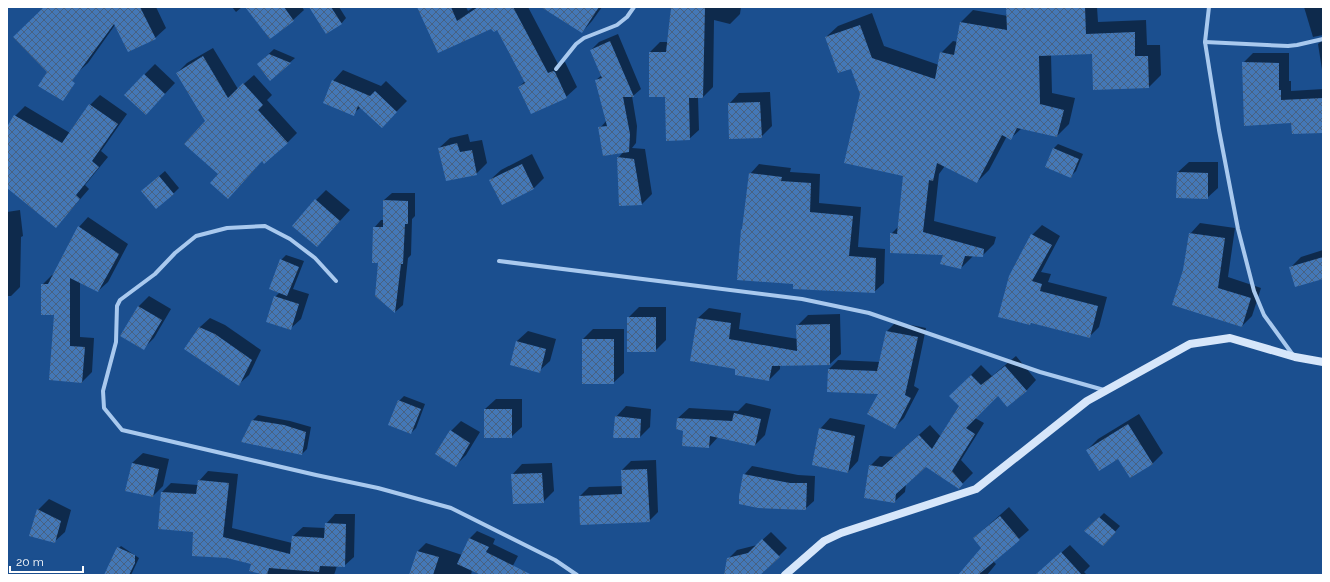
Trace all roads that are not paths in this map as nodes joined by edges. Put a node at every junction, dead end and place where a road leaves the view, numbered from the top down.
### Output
1 (634, 7) edge
2 (1208, 7) edge
3 (1323, 39) edge
4 (1205, 42) junction
5 (556, 68) dead end
6 (499, 260) dead end
7 (336, 281) dead end
8 (1295, 356) junction
9 (1323, 362) edge
10 (1106, 391) junction
11 (577, 575) edge
12 (785, 575) edge

1 - 5 street
2 - 4 street
3 - 4 street
4 - 8 street
6 - 10 street
7 - 11 street
8 - 9 street
8 - 10 street
10 - 12 street

